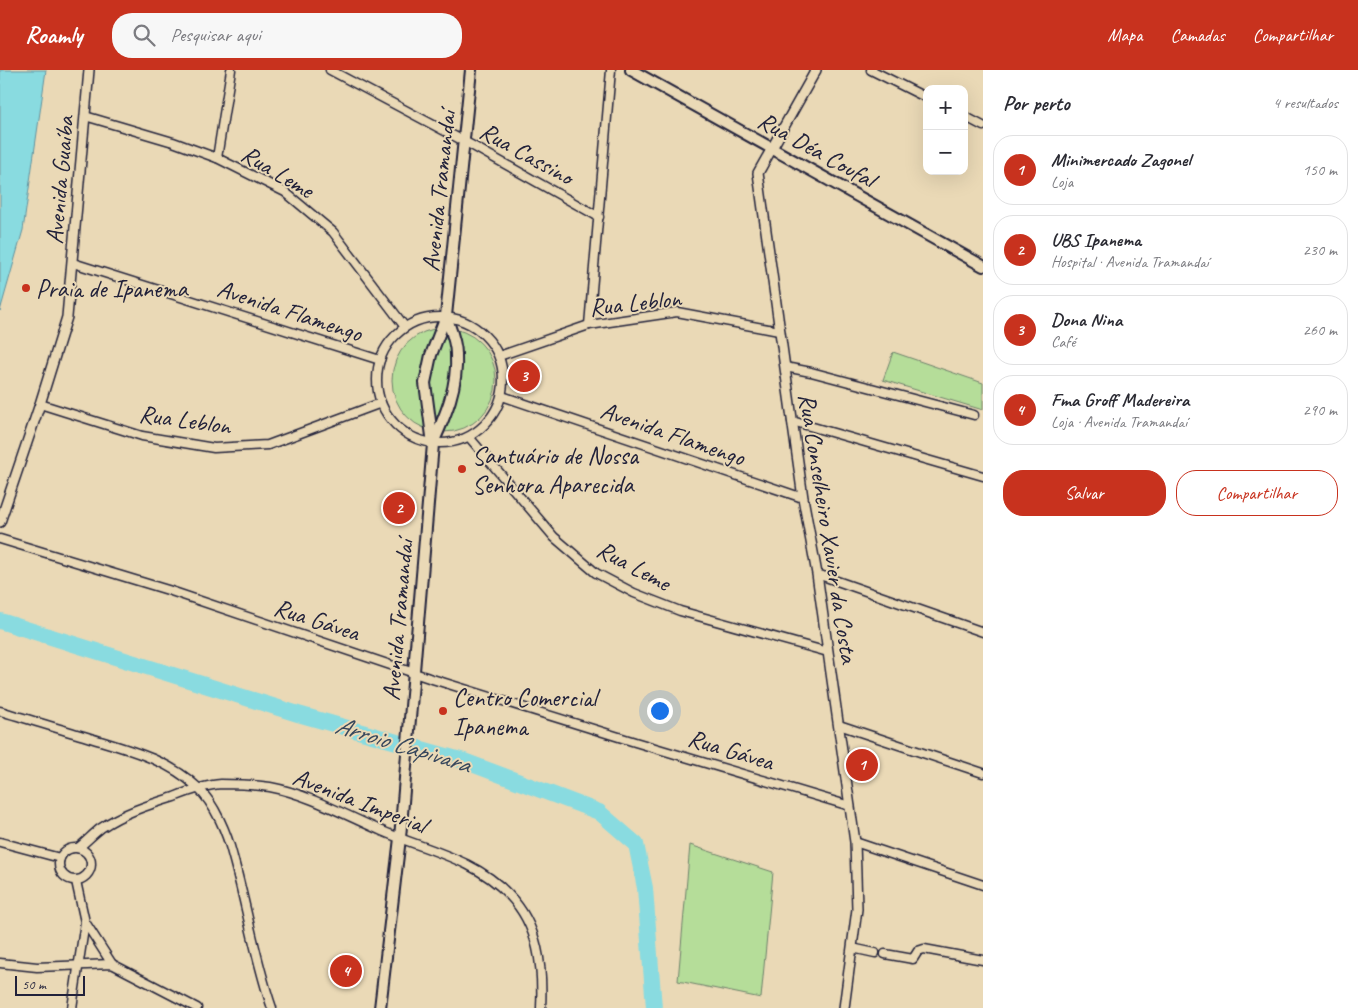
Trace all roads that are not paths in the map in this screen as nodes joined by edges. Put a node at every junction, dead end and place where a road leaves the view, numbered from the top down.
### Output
1 (89, 70) edge
2 (231, 70) edge
3 (330, 70) edge
4 (471, 70) edge
5 (612, 70) edge
6 (631, 70) edge
7 (816, 70) edge
8 (871, 70) edge
9 (923, 96) edge
10 (85, 116) junction
11 (968, 118) edge
12 (983, 126) edge
13 (464, 141) junction
14 (772, 148) junction
15 (217, 158) junction
16 (599, 216) junction
17 (73, 263) junction
18 (983, 266) edge
19 (446, 316) junction
20 (589, 325) junction
21 (405, 327) junction
22 (779, 331) junction
23 (436, 344) junction
24 (455, 346) junction
25 (499, 356) junction
26 (380, 360) junction
27 (785, 367) junction
28 (502, 396) junction
29 (381, 403) junction
30 (40, 404) junction
31 (428, 414) junction
32 (974, 415) dead end
33 (444, 419) junction
34 (792, 421) junction
35 (469, 437) junction
36 (433, 444) junction
37 (983, 476) edge
38 (803, 498) junction
39 (0, 522) edge
40 (0, 539) edge
41 (816, 574) junction
42 (983, 632) edge
43 (828, 652) junction
44 (414, 672) junction
45 (0, 711) edge
46 (838, 725) junction
47 (983, 773) edge
48 (198, 788) junction
49 (850, 806) junction
50 (400, 838) junction
51 (0, 842) edge
52 (855, 842) junction
53 (78, 848) junction
54 (60, 858) junction
55 (76, 881) junction
56 (983, 885) edge
57 (86, 922) junction
58 (852, 948) junction
59 (875, 953) dead end
60 (885, 954) dead end
61 (983, 960) edge
62 (0, 963) edge
63 (112, 964) junction
64 (79, 965) junction
65 (72, 1008) edge
66 (197, 1008) edge
67 (272, 1008) edge
68 (380, 1008) edge
69 (541, 1008) edge
70 (844, 1008) edge

1 - 10 street, Avenida Guaíba
2 - 15 street
3 - 13 street, Rua Cassino
4 - 13 main road, Avenida Tramandaí
5 - 16 street
6 - 14 main road, Rua Déa Coufal
7 - 14 street, Rua Conselheiro Xavier da Costa
8 - 9 street
10 - 15 street, Rua Leme
10 - 17 street, Avenida Guaíba
11 - 12 street
13 - 16 street, Rua Cassino
13 - 19 main road, Avenida Tramandaí
14 - 18 main road, Rua Déa Coufal
14 - 22 street, Rua Conselheiro Xavier da Costa
15 - 21 street, Rua Leme
16 - 20 street
17 - 26 street, Avenida Flamengo
17 - 30 street, Avenida Guaíba
19 - 21 street
19 - 23 main road, Avenida Tramandaí
19 - 24 main road, Avenida Tramandaí
19 - 25 street
20 - 22 street, Rua Leblon
20 - 25 street, Rua Leblon
21 - 26 street
22 - 27 street, Rua Conselheiro Xavier da Costa
23 - 24 main road
23 - 31 main road, Avenida Tramandaí
24 - 33 main road, Avenida Tramandaí
25 - 28 street
26 - 29 street
27 - 32 street
27 - 34 street, Rua Conselheiro Xavier da Costa
28 - 35 street
28 - 38 street, Avenida Flamengo
29 - 30 street, Rua Leblon
29 - 36 street
30 - 39 street, Avenida Guaíba
31 - 33 main road
31 - 36 main road, Avenida Tramandaí
33 - 36 main road, Avenida Tramandaí
34 - 37 street
34 - 38 street, Rua Conselheiro Xavier da Costa
35 - 36 street
35 - 43 street, Rua Leme
36 - 44 main road, Avenida Tramandaí
38 - 41 street, Rua Conselheiro Xavier da Costa
40 - 44 street, Rua Gávea
41 - 42 street
41 - 43 street, Rua Conselheiro Xavier da Costa
43 - 46 street, Rua Conselheiro Xavier da Costa
44 - 49 street, Rua Gávea
44 - 50 main road, Avenida Tramandaí
45 - 48 street
46 - 47 street
46 - 49 street, Rua Conselheiro Xavier da Costa
48 - 50 street, Avenida Imperial
48 - 53 street, Avenida Imperial
48 - 67 street
49 - 52 street, Rua Conselheiro Xavier da Costa
50 - 68 main road, Avenida Tramandaí
50 - 69 street, Avenida Imperial
51 - 54 street
52 - 56 street
52 - 58 street, Rua Conselheiro Xavier da Costa
53 - 54 street
53 - 55 street
54 - 55 street
55 - 57 street
57 - 63 street
57 - 64 street
58 - 59 street
58 - 70 street, Rua Conselheiro Xavier da Costa
60 - 61 street
62 - 64 street
63 - 64 street
63 - 66 street
64 - 65 street

